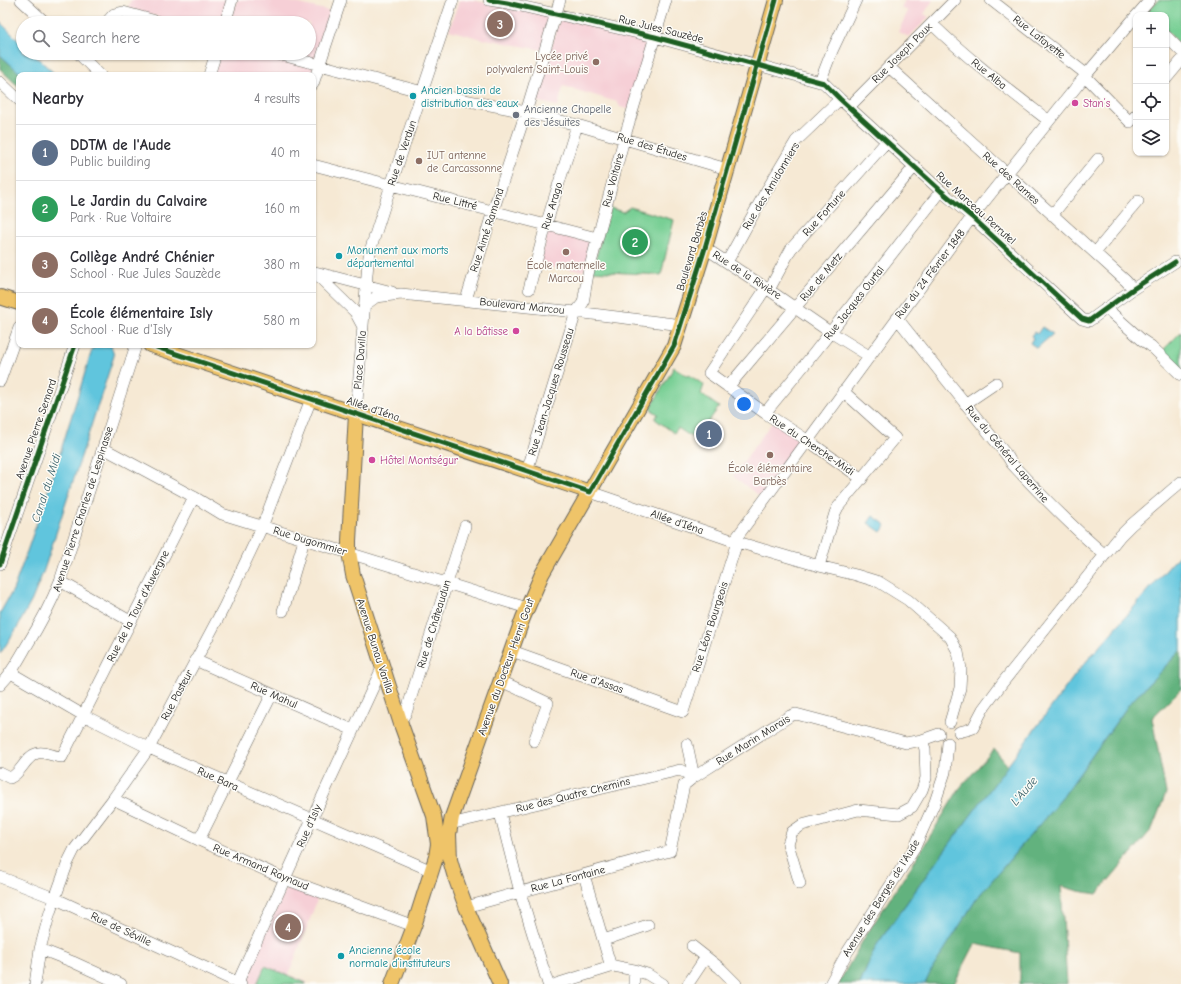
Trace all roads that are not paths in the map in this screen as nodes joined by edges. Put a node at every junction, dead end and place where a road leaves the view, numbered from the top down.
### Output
1 (21, 0) edge
2 (232, 0) edge
3 (341, 0) edge
4 (453, 0) edge
5 (560, 0) edge
6 (666, 0) edge
7 (776, 0) edge
8 (955, 0) edge
9 (991, 0) edge
10 (1150, 0) edge
11 (495, 1) edge
12 (852, 1) edge
13 (1141, 12) edge
14 (556, 14) junction
15 (38, 16) edge
16 (112, 16) edge
17 (138, 16) edge
18 (227, 16) edge
19 (1133, 22) edge
20 (932, 24) junction
21 (654, 38) junction
22 (1169, 39) edge
23 (1181, 51) edge
24 (85, 60) edge
25 (214, 60) edge
26 (301, 60) edge
27 (1181, 61) edge
28 (320, 65) junction
29 (758, 65) junction
30 (889, 67) junction
31 (97, 72) edge
32 (210, 72) edge
33 (1085, 75) junction
34 (1169, 75) edge
35 (316, 76) edge
36 (0, 82) edge
37 (820, 82) junction
38 (423, 92) junction
39 (16, 97) edge
40 (840, 99) junction
41 (849, 107) junction
42 (526, 112) junction
43 (1133, 118) edge
44 (1049, 121) junction
45 (577, 125) junction
46 (624, 139) junction
47 (887, 141) junction
48 (1098, 159) dead end
49 (316, 166) edge
50 (915, 166) junction
51 (727, 169) junction
52 (1007, 174) junction
53 (391, 185) junction
54 (941, 191) junction
55 (1138, 201) dead end
56 (493, 211) junction
57 (1052, 215) junction
58 (972, 217) junction
59 (546, 225) junction
60 (598, 238) junction
61 (705, 248) junction
62 (1095, 253) junction
63 (368, 262) junction
64 (727, 262) junction
65 (1175, 262) dead end
66 (316, 272) edge
67 (316, 274) edge
68 (347, 280) junction
69 (366, 285) junction
70 (530, 289) dead end
71 (768, 289) junction
72 (1133, 289) junction
73 (401, 294) junction
74 (0, 297) edge
75 (466, 300) junction
76 (16, 301) edge
77 (365, 305) junction
78 (795, 307) junction
79 (1106, 308) junction
80 (576, 312) junction
81 (897, 318) junction
82 (363, 328) junction
83 (679, 330) junction
84 (831, 332) junction
85 (16, 336) edge
86 (74, 348) edge
87 (135, 348) edge
88 (159, 348) edge
89 (869, 356) junction
90 (1181, 375) edge
91 (0, 381) edge
92 (996, 383) dead end
93 (728, 387) junction
94 (843, 391) junction
95 (311, 399) junction
96 (965, 404) junction
97 (765, 413) junction
98 (356, 414) junction
99 (807, 440) junction
100 (103, 448) junction
101 (527, 471) junction
102 (862, 479) junction
103 (1181, 482) edge
104 (590, 492) junction
105 (194, 497) junction
106 (465, 526) dead end
107 (262, 527) junction
108 (304, 540) junction
109 (735, 541) junction
110 (349, 552) junction
111 (1105, 555) junction
112 (0, 564) edge
113 (819, 566) junction
114 (60, 581) junction
115 (447, 584) junction
116 (527, 608) junction
117 (283, 611) dead end
118 (130, 621) junction
119 (512, 651) junction
120 (195, 660) junction
121 (382, 668) junction
122 (11, 673) junction
123 (501, 681) junction
124 (0, 685) edge
125 (272, 694) junction
126 (683, 712) joint
127 (83, 715) junction
128 (400, 721) junction
129 (950, 722) junction
130 (353, 730) junction
131 (959, 732) junction
132 (939, 734) junction
133 (922, 740) junction
134 (534, 741) dead end
135 (948, 743) junction
136 (687, 744) dead end
137 (149, 748) junction
138 (0, 773) edge
139 (694, 777) junction
140 (228, 783) junction
141 (113, 799) junction
142 (500, 813) junction
143 (434, 816) junction
144 (312, 819) junction
145 (451, 821) junction
146 (199, 840) junction
147 (670, 851) joint
148 (447, 857) junction
149 (432, 871) junction
150 (584, 875) junction
151 (0, 877) edge
152 (285, 879) junction
153 (800, 884) dead end
154 (520, 892) junction
155 (54, 898) junction
156 (466, 907) junction
157 (414, 926) junction
158 (648, 926) dead end
159 (604, 940) junction
160 (692, 946) dead end
161 (40, 949) junction
162 (706, 958) junction
163 (612, 967) junction
164 (634, 970) junction
165 (239, 983) edge
166 (35, 984) edge
167 (122, 984) edge
168 (392, 984) edge
169 (500, 984) edge
170 (548, 984) edge
171 (556, 984) edge
172 (634, 984) edge
173 (663, 984) edge
174 (688, 984) edge
175 (736, 984) edge
176 (830, 984) edge

1 - 15 street
2 - 18 street
3 - 28 street
4 - 38 street, Rue de Verdun
5 - 14 street, Rue Aimé Ramond
6 - 21 street, Rue Voltaire
7 - 29 main road, Boulevard Barbès
8 - 20 street, Rue Joseph Poux
9 - 33 street, Rue Lafayette
10 - 13 street, Rue du 24 Février 1848
11 - 14 street, Rue Jules Sauzède
12 - 37 street
14 - 21 street, Rue Jules Sauzède
14 - 42 street, Rue Aimé Ramond
16 - 17 street
19 - 33 street, Rue du 24 Février 1848
20 - 30 street, Rue Joseph Poux
20 - 44 street, Rue Alba
21 - 29 street, Rue Jules Sauzède
21 - 46 street, Rue Voltaire
22 - 23 street
24 - 31 street
25 - 32 street
26 - 28 street, Rue des Études
27 - 34 street
28 - 35 street
28 - 38 street, Rue des Études
29 - 37 street, Rue Marceau Perrutel
29 - 51 main road, Boulevard Barbès
30 - 41 street, Rue Joseph Poux
30 - 52 street, Rue des Rames
33 - 43 street, Rue Lafayette
33 - 44 street, Rue du 24 Février 1848
36 - 39 street
37 - 40 street, Rue Marceau Perrutel
38 - 42 street, Rue des Études
38 - 53 street, Rue de Verdun
40 - 41 street, Rue Marceau Perrutel
40 - 64 street, Rue des Amidonniers
41 - 47 street, Rue Marceau Perrutel
42 - 45 street, Rue des Études
42 - 56 street, Rue Aimé Ramond
44 - 52 street, Rue du 24 Février 1848
45 - 46 street, Rue des Études
45 - 59 street, Rue Arago
46 - 51 street, Rue des Études
46 - 60 street, Rue Voltaire
47 - 50 street, Rue Marceau Perrutel
47 - 71 street, Rue Fortune
48 - 57 street
49 - 53 street, Rue Littré
50 - 54 street, Rue Marceau Perrutel
50 - 78 street, Rue de Metz
51 - 61 main road, Boulevard Barbès
52 - 57 street, Rue des Rames
52 - 58 street, Rue du 24 Février 1848
53 - 56 street, Rue Littré
53 - 63 street, Rue de Verdun
54 - 58 street, Rue Marceau Perrutel
54 - 84 street, Rue Jacques Ourtal
55 - 62 street
56 - 59 street, Rue Littré
56 - 75 street, Rue Aimé Ramond
57 - 62 street, Rue des Rames
58 - 79 street, Rue Marceau Perrutel
58 - 81 street, Rue du 24 Février 1848
59 - 60 street, Rue Littré
59 - 70 street, Rue Arago
60 - 80 street, Rue Voltaire
61 - 64 street, Rue de la Rivière
61 - 83 main road, Boulevard Barbès
62 - 72 street, Rue des Rames
63 - 68 street
63 - 69 street, Rue de Verdun
64 - 71 street, Rue de la Rivière
65 - 72 street, Rue Marceau Perrutel
66 - 68 street
67 - 82 street
68 - 69 street
69 - 73 street
69 - 77 street, Rue de Verdun
71 - 78 street, Rue de la Rivière
71 - 93 street, Rue du Cherche-Midi
72 - 79 street, Rue Marceau Perrutel
73 - 75 street, Boulevard Marcou
73 - 77 street, Boulevard Marcou
74 - 76 main road
75 - 80 street, Boulevard Marcou
77 - 82 street, Place Davilla
78 - 84 street, Rue de la Rivière
78 - 93 street, Rue de Metz
79 - 90 street
80 - 83 street, Boulevard Marcou
80 - 101 street, Rue Jean-Jacques Rousseau
81 - 89 street, Rue du 24 Février 1848
81 - 96 street, Rue du Général Laperrine
82 - 98 street, Place Davilla
83 - 104 main road, Boulevard Barbès
84 - 89 street, Rue de la Rivière
84 - 97 street, Rue Jacques Ourtal
85 - 91 street
86 - 112 street, Avenue Pierre Semard
87 - 100 street, Avenue Pierre Charles de Lespinasse
88 - 95 main road, Allée d'Iéna
89 - 94 street, Rue du 24 Février 1848
92 - 96 street
93 - 97 street, Rue du Cherche-Midi
94 - 99 street, Rue du 24 Février 1848
94 - 102 street
95 - 98 main road, Allée d'Iéna
95 - 107 street, Rue Pasteur
96 - 111 street, Rue du Général Laperrine
97 - 99 street, Rue du Cherche-Midi
98 - 101 main road, Allée d'Iéna
98 - 110 main road, Avenue Bunau Varilla
99 - 102 street, Rue du Cherche-Midi
99 - 109 street, Rue du 24 Février 1848
100 - 105 street, Rue Dugommier
100 - 114 street, Avenue Pierre Charles de Lespinasse
101 - 104 main road, Allée d'Iéna
102 - 113 street
103 - 111 street
104 - 109 street, Allée d'Iéna
104 - 116 main road, Avenue du Docteur Henri Gout
105 - 107 street, Rue Dugommier
105 - 118 street, Rue de la Tour d'Auvergne
106 - 115 street, Rue de Châteaudun
107 - 108 street, Rue Dugommier
107 - 120 street, Rue Pasteur
108 - 110 street, Rue Dugommier
108 - 117 street
109 - 113 street, Allée d'Iéna
109 - 126 street, Rue Léon Bourgeois
110 - 115 street, Rue Dugommier
110 - 121 main road, Avenue Bunau Varilla
111 - 131 street
113 - 129 street, Allée d'Iéna
114 - 118 street
114 - 122 street, Avenue Pierre Charles de Lespinasse
115 - 116 street, Rue Dugommier
115 - 128 street, Rue de Châteaudun
116 - 119 main road, Avenue du Docteur Henri Gout
118 - 127 street, Rue de la Tour d'Auvergne
119 - 123 main road, Avenue du Docteur Henri Gout
119 - 126 street, Rue d'Assas
120 - 125 street, Rue Mahul
120 - 137 street, Rue Pasteur
121 - 128 main road, Avenue Bunau Varilla
121 - 130 street, Rue d'Isly
122 - 124 street, Avenue Pierre Charles de Lespinasse
122 - 127 street, Rue Bara
123 - 134 street
123 - 145 main road, Avenue du Docteur Henri Gout
125 - 130 street, Rue Mahul
125 - 140 street
127 - 137 street, Rue Bara
127 - 138 street, Rue de la Tour d'Auvergne
128 - 143 main road, Avenue Bunau Varilla
129 - 131 street
129 - 132 street
130 - 144 street, Rue d'Isly
131 - 135 street
132 - 133 street, Rue Marin Marais
132 - 135 street
133 - 139 street, Rue Marin Marais
133 - 153 street
135 - 176 street, Avenue des Berges de l'Aude
136 - 139 street
137 - 140 street, Rue Bara
137 - 141 street, Rue Pasteur
139 - 142 street, Rue des Quatre Chemins
139 - 147 street, Rue Marin Marais
140 - 144 street, Rue Bara
140 - 146 street
141 - 146 street, Rue Armand Raynaud
141 - 155 street, Rue Pasteur
142 - 145 street, Rue des Quatre Chemins
142 - 154 street
143 - 145 main road
143 - 148 main road, Avenue Bunau Varilla
144 - 149 street, Rue Bara
144 - 152 street, Rue d'Isly
145 - 148 main road, Avenue du Docteur Henri Gout
146 - 152 street, Rue Armand Raynaud
147 - 150 street, Rue La Fontaine
148 - 149 main road
148 - 149 main road, Avenue Bunau Varilla
148 - 156 main road, Avenue Bunau Varilla
149 - 157 main road
150 - 154 street, Rue La Fontaine
150 - 159 street
151 - 155 street, Rue de Séville
152 - 157 street, Rue Armand Raynaud
152 - 165 street, Rue d'Isly
154 - 156 street, Rue La Fontaine
154 - 170 street
155 - 161 street, Rue Pasteur
155 - 165 street, Rue de Séville
156 - 169 main road, Avenue Bunau Varilla
157 - 168 main road
158 - 159 street
159 - 163 street
160 - 162 street
161 - 166 street, Rue Pasteur
161 - 167 street
162 - 174 street
162 - 175 street
163 - 164 street
163 - 171 street
164 - 172 street
164 - 173 street

